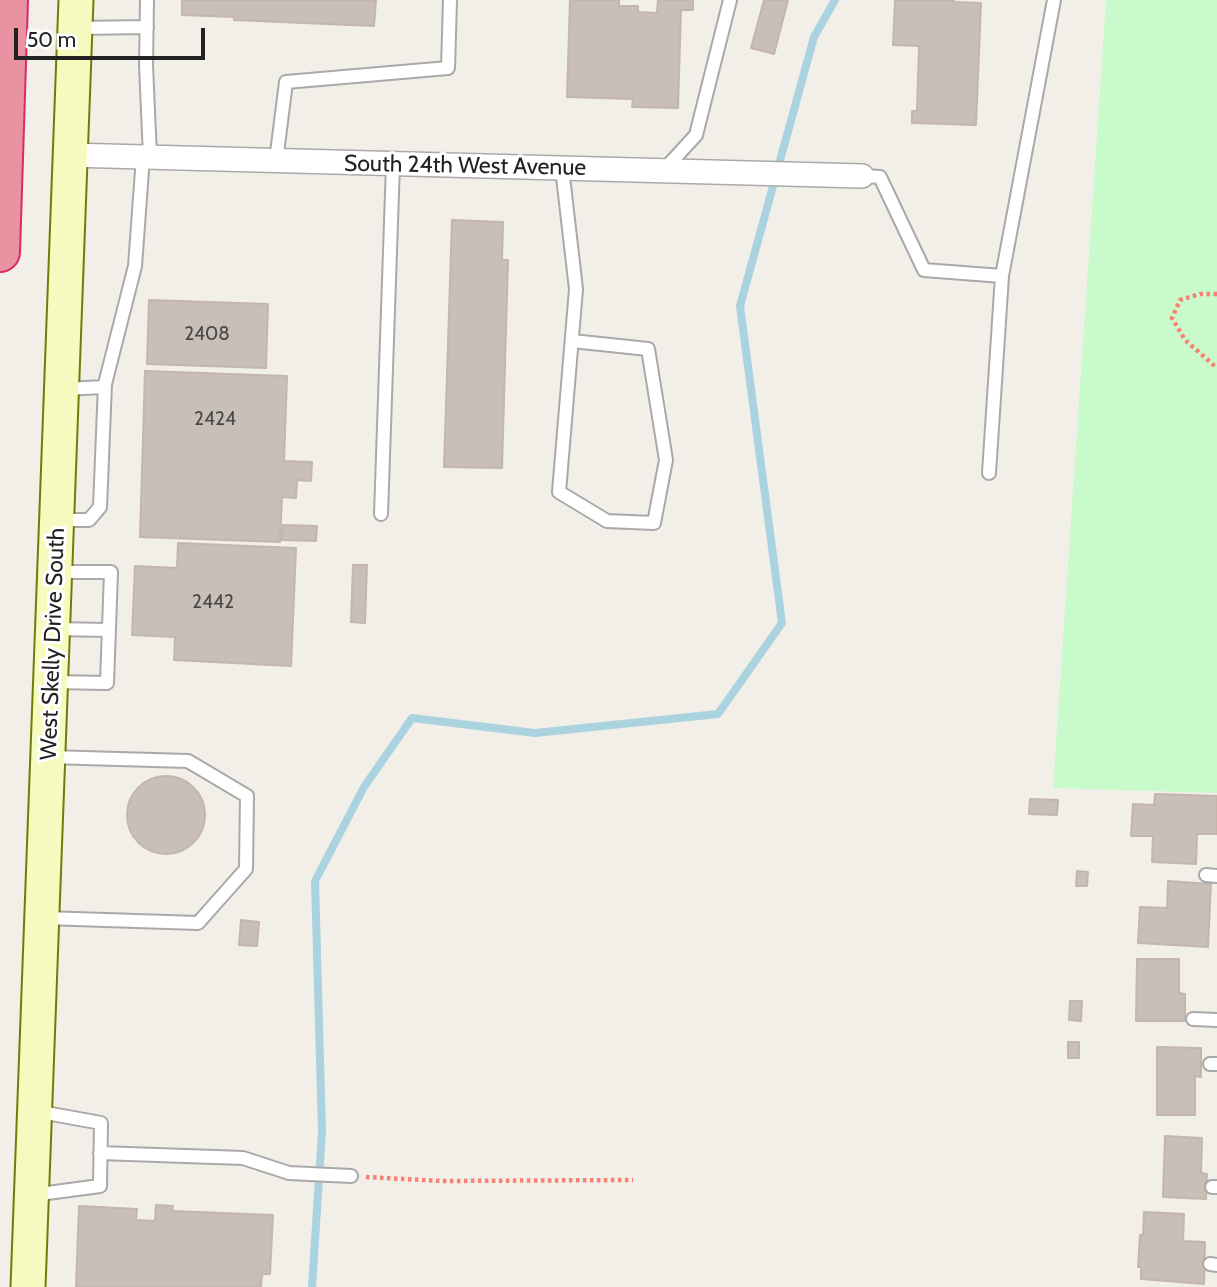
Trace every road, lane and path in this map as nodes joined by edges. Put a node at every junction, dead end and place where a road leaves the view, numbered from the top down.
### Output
1 (8, 0) edge
2 (147, 0) edge
3 (450, 0) edge
4 (730, 0) edge
5 (1054, 0) edge
6 (76, 14) edge
7 (147, 27) junction
8 (69, 155) junction
9 (147, 157) junction
10 (276, 161) junction
11 (393, 164) junction
12 (562, 168) junction
13 (663, 171) junction
14 (862, 176) joint
15 (0, 252) edge
16 (1002, 276) junction
17 (1217, 294) edge
18 (572, 341) junction
19 (1217, 368) edge
20 (105, 387) junction
21 (63, 389) junction
22 (989, 473) dead end
23 (382, 514) dead end
24 (58, 520) junction
25 (56, 572) junction
26 (54, 629) junction
27 (108, 630) junction
28 (51, 682) junction
29 (48, 757) junction
30 (42, 918) junction
31 (1193, 1019) dead end
32 (1217, 1020) edge
33 (35, 1111) junction
34 (100, 1153) junction
35 (351, 1176) joint
36 (633, 1180) dead end
37 (31, 1195) junction
38 (28, 1287) edge

1 - 15 highway
2 - 7 lane
3 - 10 lane
4 - 13 lane
5 - 16 lane
6 - 7 lane
6 - 8 street, West Skelly Drive South
7 - 9 lane
8 - 9 street, South 24th West Avenue
8 - 21 street, West Skelly Drive South
9 - 10 street, South 24th West Avenue
9 - 20 lane
10 - 11 street, South 24th West Avenue
11 - 12 street, South 24th West Avenue
11 - 23 lane
12 - 13 street, South 24th West Avenue
12 - 18 lane
13 - 14 street, South 24th West Avenue
14 - 16 lane
16 - 22 lane
17 - 19 path
18 - 18 lane
20 - 21 lane
20 - 24 lane
21 - 24 street, West Skelly Drive South
24 - 25 street, West Skelly Drive South
25 - 26 street, West Skelly Drive South
25 - 27 lane
26 - 27 lane
26 - 28 street, West Skelly Drive South
27 - 28 lane
28 - 29 street, West Skelly Drive South
29 - 30 street, West Skelly Drive South
29 - 30 lane
30 - 33 street, West Skelly Drive South
31 - 32 lane
33 - 34 lane
33 - 37 street, West Skelly Drive South
34 - 35 lane
34 - 37 lane
35 - 36 path
37 - 38 street, West Skelly Drive South

